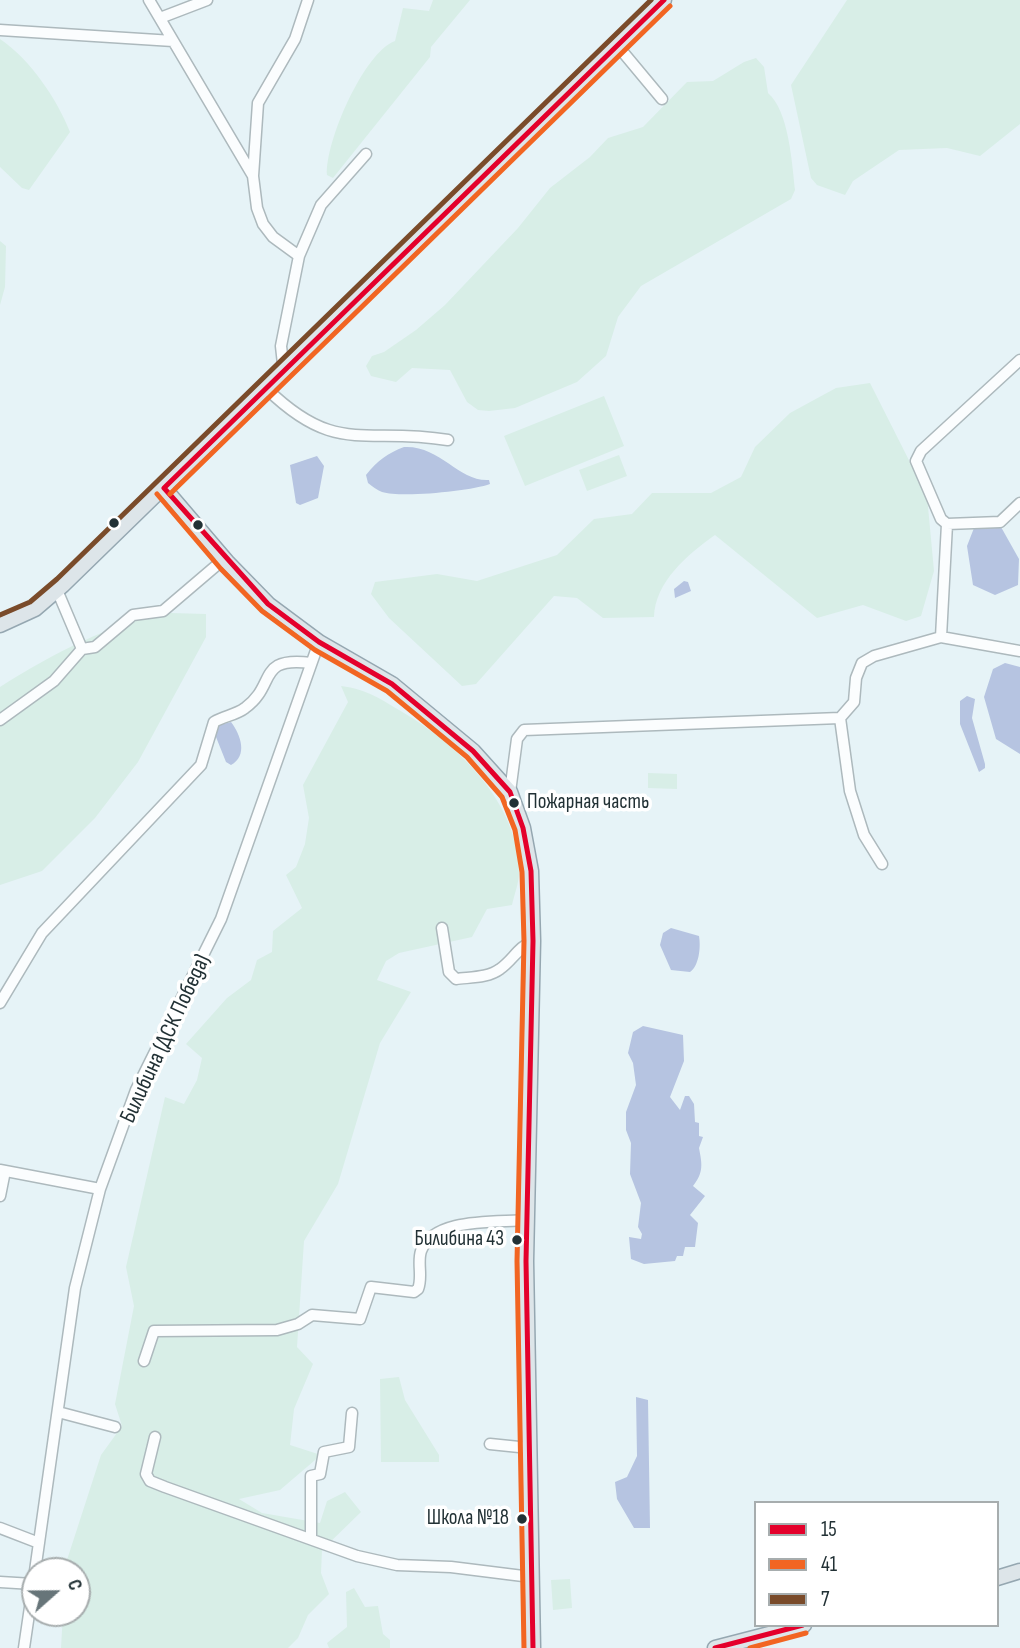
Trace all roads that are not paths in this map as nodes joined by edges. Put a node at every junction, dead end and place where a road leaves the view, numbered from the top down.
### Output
1 (149, 0) edge
2 (206, 0) edge
3 (308, 0) edge
4 (662, 1) edge
5 (160, 19) junction
6 (0, 30) edge
7 (173, 41) junction
8 (617, 45) junction
9 (662, 99) dead end
10 (366, 154) dead end
11 (253, 176) junction
12 (299, 256) junction
13 (1020, 360) edge
14 (284, 373) junction
15 (267, 388) junction
16 (448, 440) dead end
17 (164, 488) junction
18 (1020, 503) edge
19 (947, 524) junction
20 (225, 559) junction
21 (57, 590) junction
22 (0, 625) edge
23 (941, 637) junction
24 (320, 642) junction
25 (82, 649) junction
26 (1020, 651) edge
27 (311, 663) junction
28 (840, 718) junction
29 (0, 720) edge
30 (510, 792) junction
31 (882, 864) dead end
32 (442, 928) dead end
33 (533, 941) junction
34 (0, 1003) edge
35 (3, 1171) edge
36 (100, 1189) junction
37 (0, 1196) edge
38 (527, 1220) junction
39 (144, 1361) dead end
40 (58, 1412) junction
41 (352, 1413) dead end
42 (115, 1427) dead end
43 (155, 1437) dead end
44 (490, 1444) dead end
45 (529, 1448) junction
46 (0, 1528) edge
47 (311, 1539) junction
48 (39, 1543) junction
49 (37, 1557) edge
50 (1020, 1571) edge
51 (531, 1577) junction
52 (999, 1577) edge
53 (21, 1578) edge
54 (0, 1582) edge
55 (27, 1627) edge
56 (796, 1627) edge
57 (24, 1648) edge
58 (533, 1648) edge
59 (715, 1648) edge

1 - 5 street
2 - 5 street
3 - 11 street
4 - 8 main road
5 - 7 street
6 - 7 street
7 - 11 street
8 - 9 street
8 - 14 main road
10 - 12 street
11 - 12 street
12 - 14 street
13 - 19 street
14 - 15 main road
15 - 16 street
15 - 17 main road
17 - 20 main road
17 - 21 main road
18 - 19 street
19 - 23 street
20 - 24 main road
20 - 25 street
21 - 22 main road
21 - 25 street
23 - 26 street
23 - 28 street
24 - 27 street, Билибина (ДСК Победа)
24 - 30 main road
25 - 29 street
27 - 34 street
27 - 36 street, Билибина (ДСК Победа)
28 - 30 street
28 - 31 street
30 - 33 main road
32 - 33 street
33 - 38 main road
35 - 36 street
35 - 37 street
36 - 40 street, Билибина (ДСК Победа)
38 - 39 street
38 - 45 main road
40 - 42 street
40 - 48 street, Билибина (ДСК Победа)
41 - 47 street
43 - 47 street
44 - 45 street
45 - 51 main road
46 - 48 street
47 - 51 street
48 - 49 street, Билибина (ДСК Победа)
50 - 52 main road
51 - 58 main road
53 - 54 street
55 - 57 street, Билибина (ДСК Победа)
56 - 59 main road

